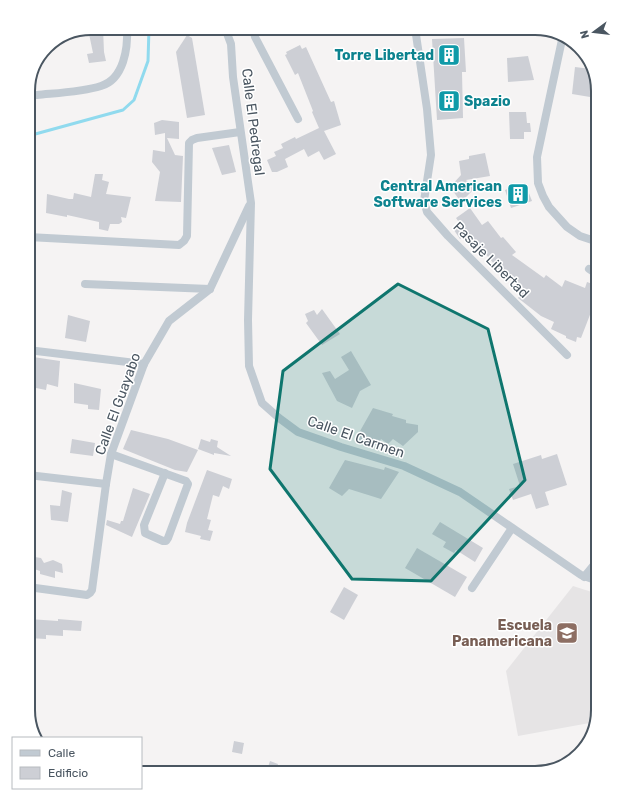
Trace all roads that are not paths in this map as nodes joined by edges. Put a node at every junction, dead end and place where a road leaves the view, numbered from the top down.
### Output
1 (128, 35) edge
2 (228, 35) edge
3 (255, 35) edge
4 (416, 35) edge
5 (562, 41) edge
6 (37, 95) dead end
7 (298, 119) dead end
8 (240, 132) junction
9 (250, 203) junction
10 (35, 237) edge
11 (591, 240) edge
12 (85, 284) dead end
13 (210, 289) junction
14 (35, 351) edge
15 (567, 355) dead end
16 (144, 364) junction
17 (111, 454) junction
18 (165, 473) junction
19 (35, 476) edge
20 (106, 484) junction
21 (512, 528) junction
22 (591, 568) edge
23 (584, 577) junction
24 (591, 579) edge
25 (35, 587) edge
26 (472, 588) dead end

1 - 6 street
2 - 8 street, Calle El Pedregal
3 - 7 street, Calle El Pedregal
4 - 15 street, Pasaje Libertad
5 - 11 street
8 - 9 street, Calle El Pedregal
8 - 10 street
9 - 13 street, Calle El Guayabo
9 - 21 street, Calle El Carmen
12 - 13 street
13 - 16 street, Calle El Guayabo
14 - 16 street
16 - 17 street, Calle El Guayabo
17 - 18 street
17 - 20 street, Calle El Guayabo
18 - 18 street
19 - 20 street
20 - 25 street, Calle El Guayabo
21 - 23 street, Calle El Carmen
21 - 26 street
22 - 23 street
23 - 24 street, Calle El Carmen

